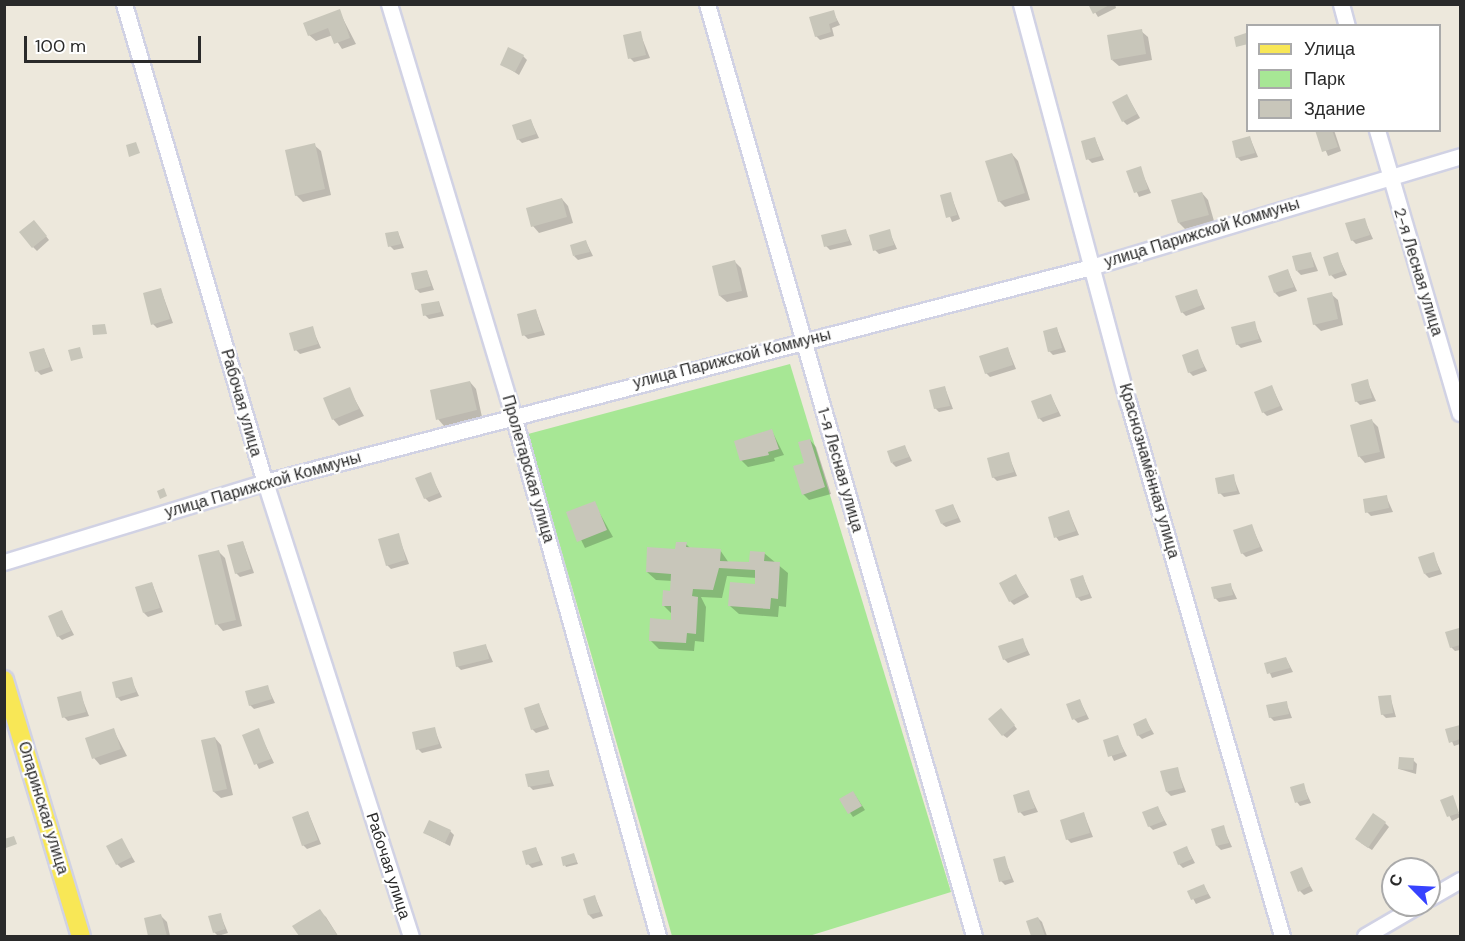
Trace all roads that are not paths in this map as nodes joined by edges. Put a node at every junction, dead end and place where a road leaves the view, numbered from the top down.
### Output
1 (124, 4) edge
2 (389, 4) edge
3 (707, 4) edge
4 (1022, 4) edge
5 (1341, 4) edge
6 (1346, 24) edge
7 (1378, 132) edge
8 (1461, 156) edge
9 (1390, 176) junction
10 (1091, 267) junction
11 (803, 341) junction
12 (1461, 413) edge
13 (513, 415) junction
14 (264, 482) junction
15 (4, 562) edge
16 (4, 680) edge
17 (1461, 880) edge
18 (1441, 891) edge
19 (1397, 917) edge
20 (81, 936) edge
21 (411, 936) edge
22 (658, 936) edge
23 (974, 936) edge
24 (1282, 936) edge
25 (1365, 936) edge

1 - 14 street, Рабочая улица
2 - 13 street, Пролетарская улица
3 - 11 street, 1-я Лесная улица
4 - 10 street, Краснознамённая улица
5 - 6 street
7 - 9 street, 2-я Лесная улица
8 - 9 street, улица Парижской Коммуны
9 - 10 street, улица Парижской Коммуны
9 - 12 street, 2-я Лесная улица
10 - 11 street, улица Парижской Коммуны
10 - 24 street, Краснознамённая улица
11 - 13 street, улица Парижской Коммуны
11 - 23 street, 1-я Лесная улица
13 - 14 street, улица Парижской Коммуны
13 - 22 street, Пролетарская улица
14 - 15 street, улица Парижской Коммуны
14 - 21 street, Рабочая улица
16 - 20 main road, Опаринская улица
17 - 18 street
19 - 25 street

